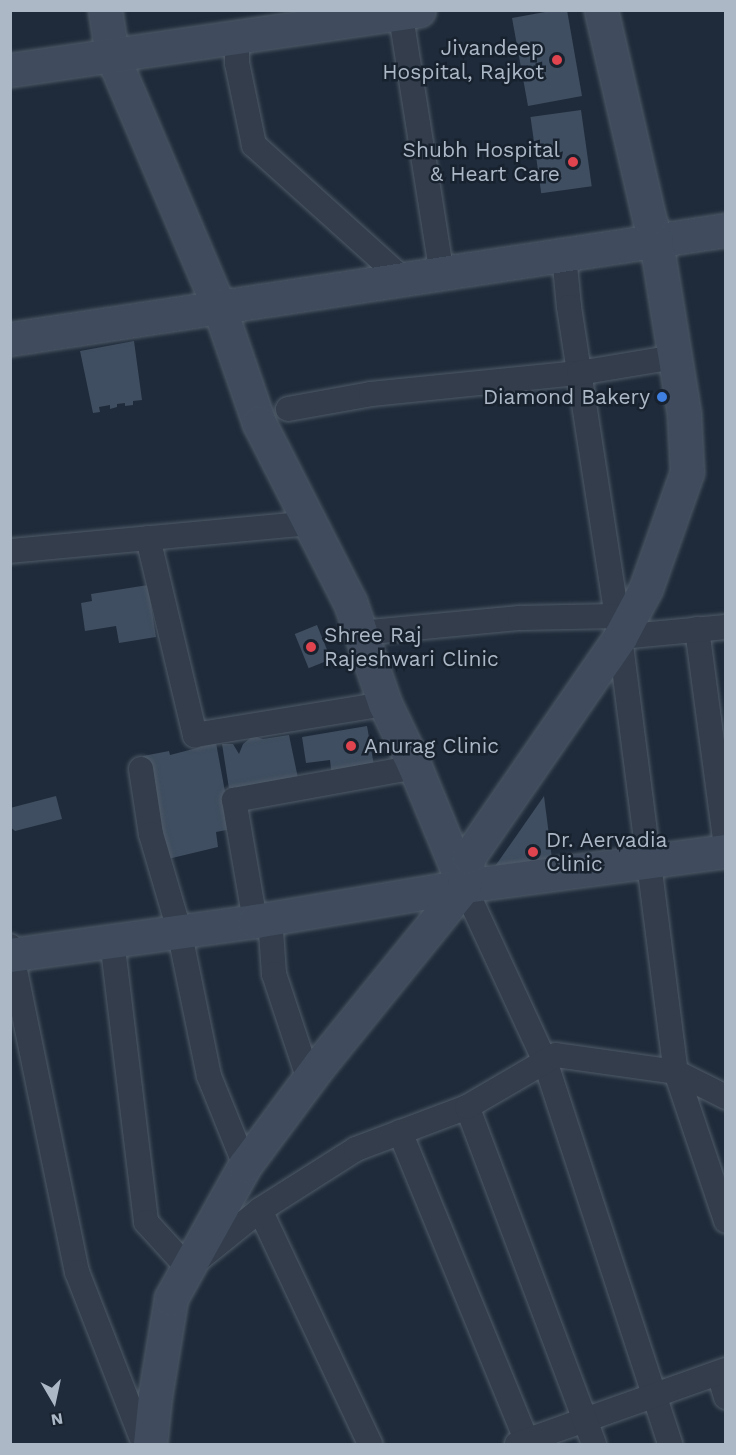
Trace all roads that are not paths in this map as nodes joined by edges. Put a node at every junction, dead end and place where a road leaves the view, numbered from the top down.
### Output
1 (105, 10) edge
2 (601, 10) edge
3 (406, 11) edge
4 (237, 37) junction
5 (112, 55) junction
6 (10, 70) edge
7 (726, 230) edge
8 (656, 241) junction
9 (564, 255) junction
10 (442, 273) junction
11 (403, 279) junction
12 (219, 307) junction
13 (10, 339) edge
14 (675, 357) junction
15 (579, 372) junction
16 (288, 409) dead end
17 (312, 523) junction
18 (148, 538) junction
19 (10, 551) edge
20 (618, 626) junction
21 (726, 627) edge
22 (697, 629) junction
23 (360, 633) junction
24 (385, 704) junction
25 (415, 767) junction
26 (141, 769) dead end
27 (726, 846) edge
28 (726, 851) edge
29 (648, 862) junction
30 (464, 886) junction
31 (262, 919) junction
32 (179, 930) junction
33 (112, 940) junction
34 (11, 952) edge
35 (545, 1061) junction
36 (676, 1072) junction
37 (309, 1080) junction
38 (726, 1097) edge
39 (467, 1107) junction
40 (400, 1132) junction
41 (245, 1165) junction
42 (260, 1210) junction
43 (726, 1221) edge
44 (188, 1268) junction
45 (722, 1371) edge
46 (654, 1396) junction
47 (726, 1397) edge
48 (585, 1420) junction
49 (524, 1443) edge
50 (144, 1444) edge
51 (150, 1444) edge
52 (370, 1444) edge
53 (594, 1444) edge
54 (670, 1444) edge

1 - 5 street
2 - 8 street
3 - 4 street
3 - 10 street
4 - 5 street
4 - 11 street
5 - 6 street
5 - 12 street
7 - 8 street
8 - 9 street
8 - 14 street
9 - 10 street
9 - 15 street
10 - 11 street
11 - 12 street
12 - 13 street
12 - 17 street
14 - 15 street
14 - 20 street
15 - 16 street
15 - 20 street
17 - 18 street
17 - 23 street
18 - 19 street
18 - 24 street
20 - 22 street
20 - 23 street
20 - 29 street
20 - 30 street
21 - 22 street
22 - 27 street
23 - 24 street
24 - 25 street
25 - 30 street
25 - 31 street
26 - 32 street
28 - 29 street
29 - 30 street
29 - 36 street
30 - 31 street
30 - 35 street
30 - 37 street
31 - 32 street
31 - 37 street
32 - 33 street
32 - 41 street
33 - 34 street
33 - 44 street
34 - 50 street
35 - 36 street
35 - 39 street
35 - 46 street
36 - 38 street
36 - 43 street
37 - 41 street
39 - 40 street
39 - 48 street
40 - 42 street
40 - 49 street
41 - 44 street
42 - 44 street
42 - 52 street
44 - 51 street
45 - 46 street
45 - 47 street
46 - 48 street
46 - 54 street
48 - 49 street
48 - 53 street

